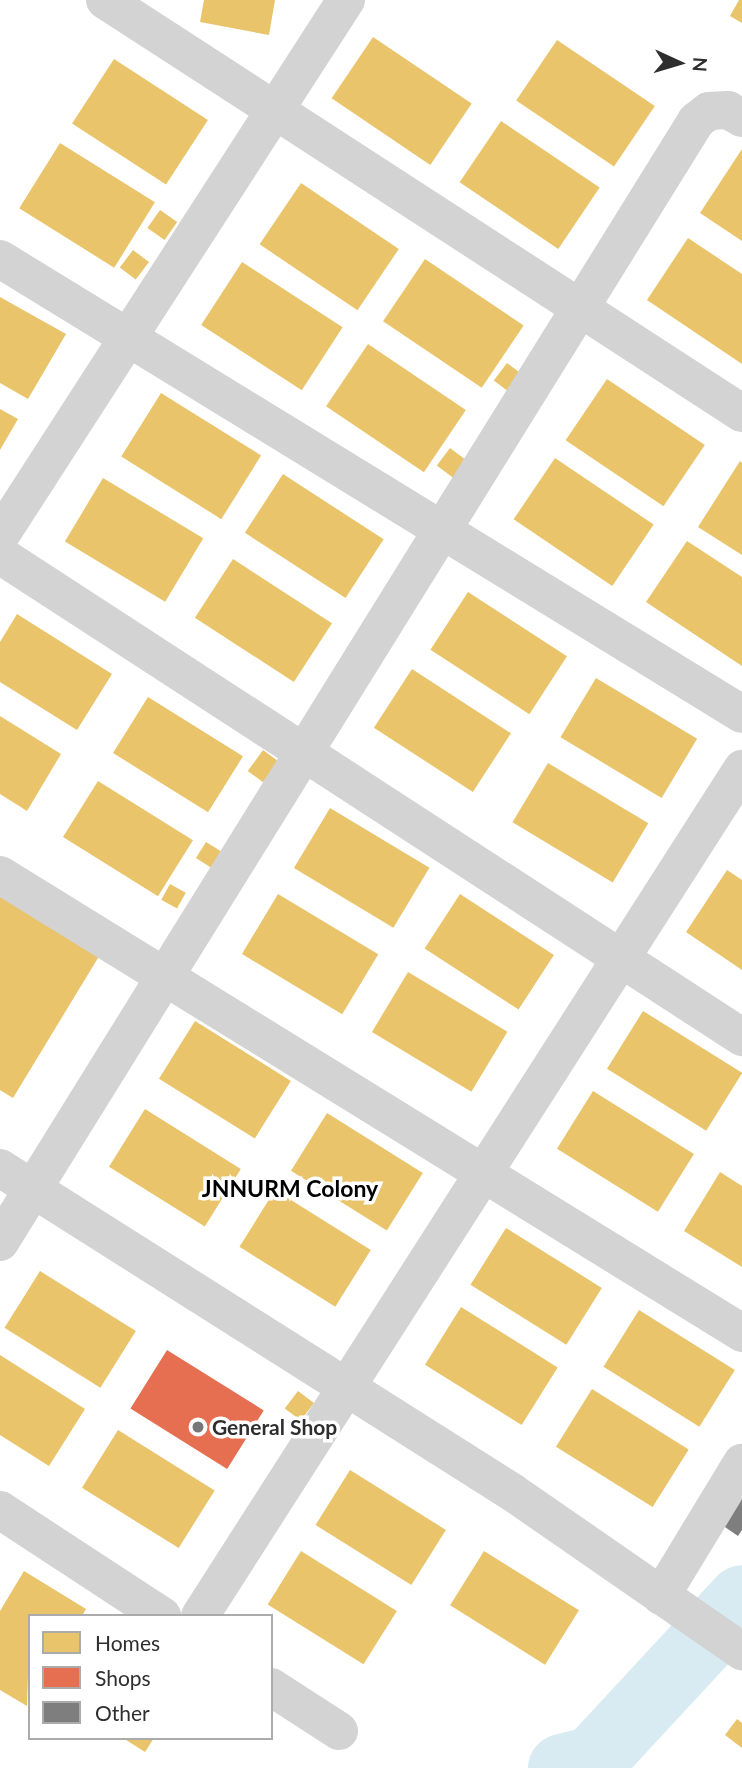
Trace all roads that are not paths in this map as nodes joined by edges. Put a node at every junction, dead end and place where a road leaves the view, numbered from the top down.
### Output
1 (105, 0) edge
2 (346, 0) edge
3 (275, 110) junction
4 (742, 118) edge
5 (0, 258) edge
6 (581, 309) junction
7 (128, 337) junction
8 (742, 413) edge
9 (443, 530) junction
10 (0, 536) edge
11 (0, 555) edge
12 (742, 714) edge
13 (304, 752) junction
14 (742, 769) edge
15 (0, 875) edge
16 (621, 958) junction
17 (165, 977) junction
18 (742, 1037) edge
19 (0, 1168) edge
20 (484, 1173) junction
21 (35, 1190) junction
22 (0, 1242) edge
23 (742, 1333) edge
24 (346, 1386) junction
25 (742, 1463) edge
26 (0, 1510) edge
27 (676, 1606) junction
28 (159, 1614) edge
29 (201, 1614) edge
30 (742, 1651) edge
31 (273, 1688) edge
32 (339, 1731) dead end

1 - 3 street
2 - 3 street
3 - 6 street
3 - 7 street
4 - 6 street
5 - 7 street
6 - 8 street
6 - 9 street
7 - 9 street
7 - 10 street
9 - 12 street
9 - 13 street
11 - 13 street
13 - 16 street
13 - 17 street
14 - 16 street
15 - 17 street
16 - 18 street
16 - 20 street
17 - 20 street
17 - 21 street
19 - 21 street
20 - 23 street
20 - 24 street
21 - 22 street
21 - 24 street
24 - 27 street
24 - 29 street
25 - 27 street
26 - 28 street
27 - 30 street
31 - 32 street

